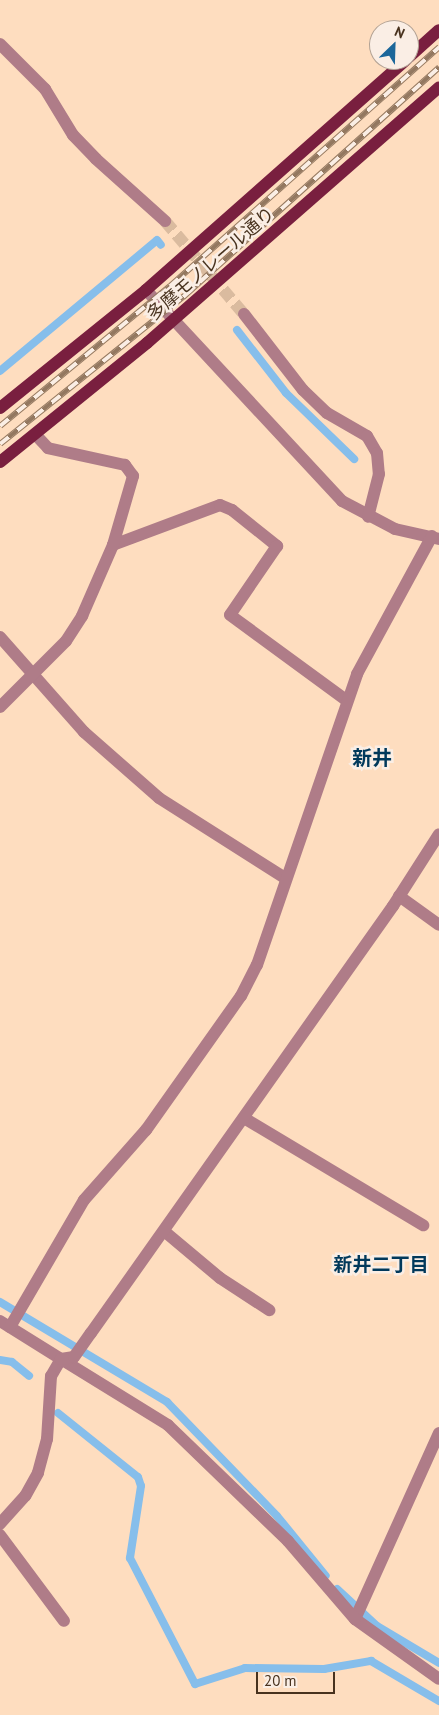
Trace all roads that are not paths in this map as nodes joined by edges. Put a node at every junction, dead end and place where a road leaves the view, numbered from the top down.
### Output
1 (439, 30) edge
2 (0, 44) edge
3 (419, 48) edge
4 (395, 70) edge
5 (439, 86) edge
6 (165, 221) tunnel mouth
7 (146, 290) junction
8 (244, 314) tunnel mouth
9 (173, 320) junction
10 (0, 408) edge
11 (36, 434) junction
12 (0, 462) edge
13 (368, 517) junction
14 (436, 538) edge
15 (113, 545) junction
16 (0, 637) edge
17 (32, 678) junction
18 (346, 700) junction
19 (0, 707) edge
20 (439, 834) edge
21 (285, 878) junction
22 (399, 896) junction
23 (439, 925) edge
24 (244, 1118) junction
25 (423, 1225) dead end
26 (164, 1231) junction
27 (269, 1310) dead end
28 (8, 1322) edge
29 (60, 1359) junction
30 (439, 1432) edge
31 (0, 1524) edge
32 (0, 1535) edge
33 (355, 1618) junction
34 (64, 1622) dead end
35 (439, 1679) edge

1 - 3 main road
2 - 6 street
4 - 7 main road, 多摩モノレール通り
5 - 9 main road, 多摩モノレール通り
7 - 9 street
7 - 10 main road, 多摩モノレール通り
8 - 13 street
9 - 11 main road, 多摩モノレール通り
9 - 13 street
11 - 12 main road, 多摩モノレール通り
11 - 15 street
13 - 14 street
14 - 18 street
15 - 17 street
15 - 18 street
16 - 17 street
17 - 19 street
17 - 21 street
18 - 21 street
20 - 22 street
21 - 28 street
22 - 23 street
22 - 24 street
24 - 25 street
24 - 26 street
26 - 27 street
26 - 29 street
28 - 29 street
29 - 31 street
29 - 33 street
30 - 33 street
32 - 34 street
33 - 35 street

